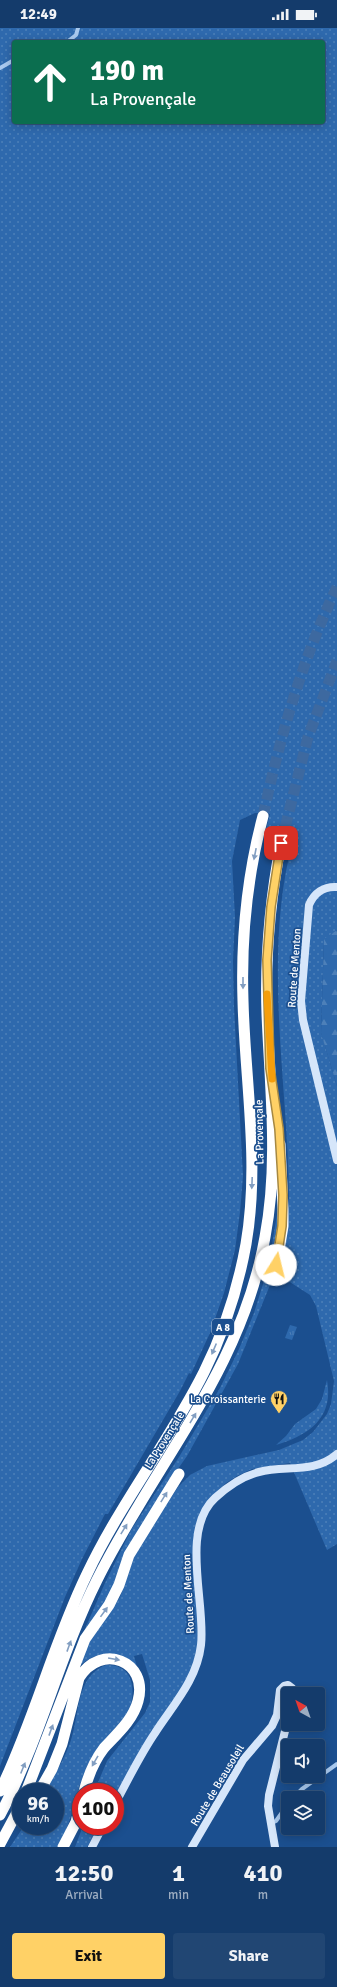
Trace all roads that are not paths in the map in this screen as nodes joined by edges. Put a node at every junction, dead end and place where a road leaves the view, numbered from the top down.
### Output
1 (78, 28) edge
2 (70, 40) edge
3 (12, 61) edge
4 (0, 68) edge
5 (263, 816) tunnel mouth
6 (281, 843) tunnel mouth
7 (337, 887) edge
8 (270, 1068) junction
9 (337, 1160) edge
10 (275, 1275) dead end
11 (337, 1454) edge
12 (179, 1474) dead end
13 (281, 1689) edge
14 (285, 1731) edge
15 (337, 1764) edge
16 (29, 1783) edge
17 (44, 1783) edge
18 (86, 1783) edge
19 (124, 1788) edge
20 (0, 1791) edge
21 (300, 1791) edge
22 (281, 1814) edge
23 (0, 1815) edge
24 (12, 1822) edge
25 (270, 1824) junction
26 (72, 1830) edge
27 (12, 1835) edge
28 (98, 1835) edge
29 (0, 1844) edge
30 (4, 1847) edge
31 (63, 1847) edge
32 (92, 1847) edge
33 (192, 1847) edge
34 (274, 1847) edge

1 - 2 street
3 - 4 street
5 -> 20 highway, La Provençale / A 8
6 - 8 highway, La Provençale / A 8
7 - 9 main road, Route de Menton
8 - 10 highway
23 -> 8 highway, La Provençale / A 8
11 - 19 main road, Route de Menton
16 -> 12 highway
13 - 33 main road, Route de Beausoleil
14 - 25 main road
15 - 21 street
17 -> 18 highway
22 - 25 street
24 - 29 highway
25 - 34 main road
26 - 31 highway
27 - 30 highway
28 - 32 main road

